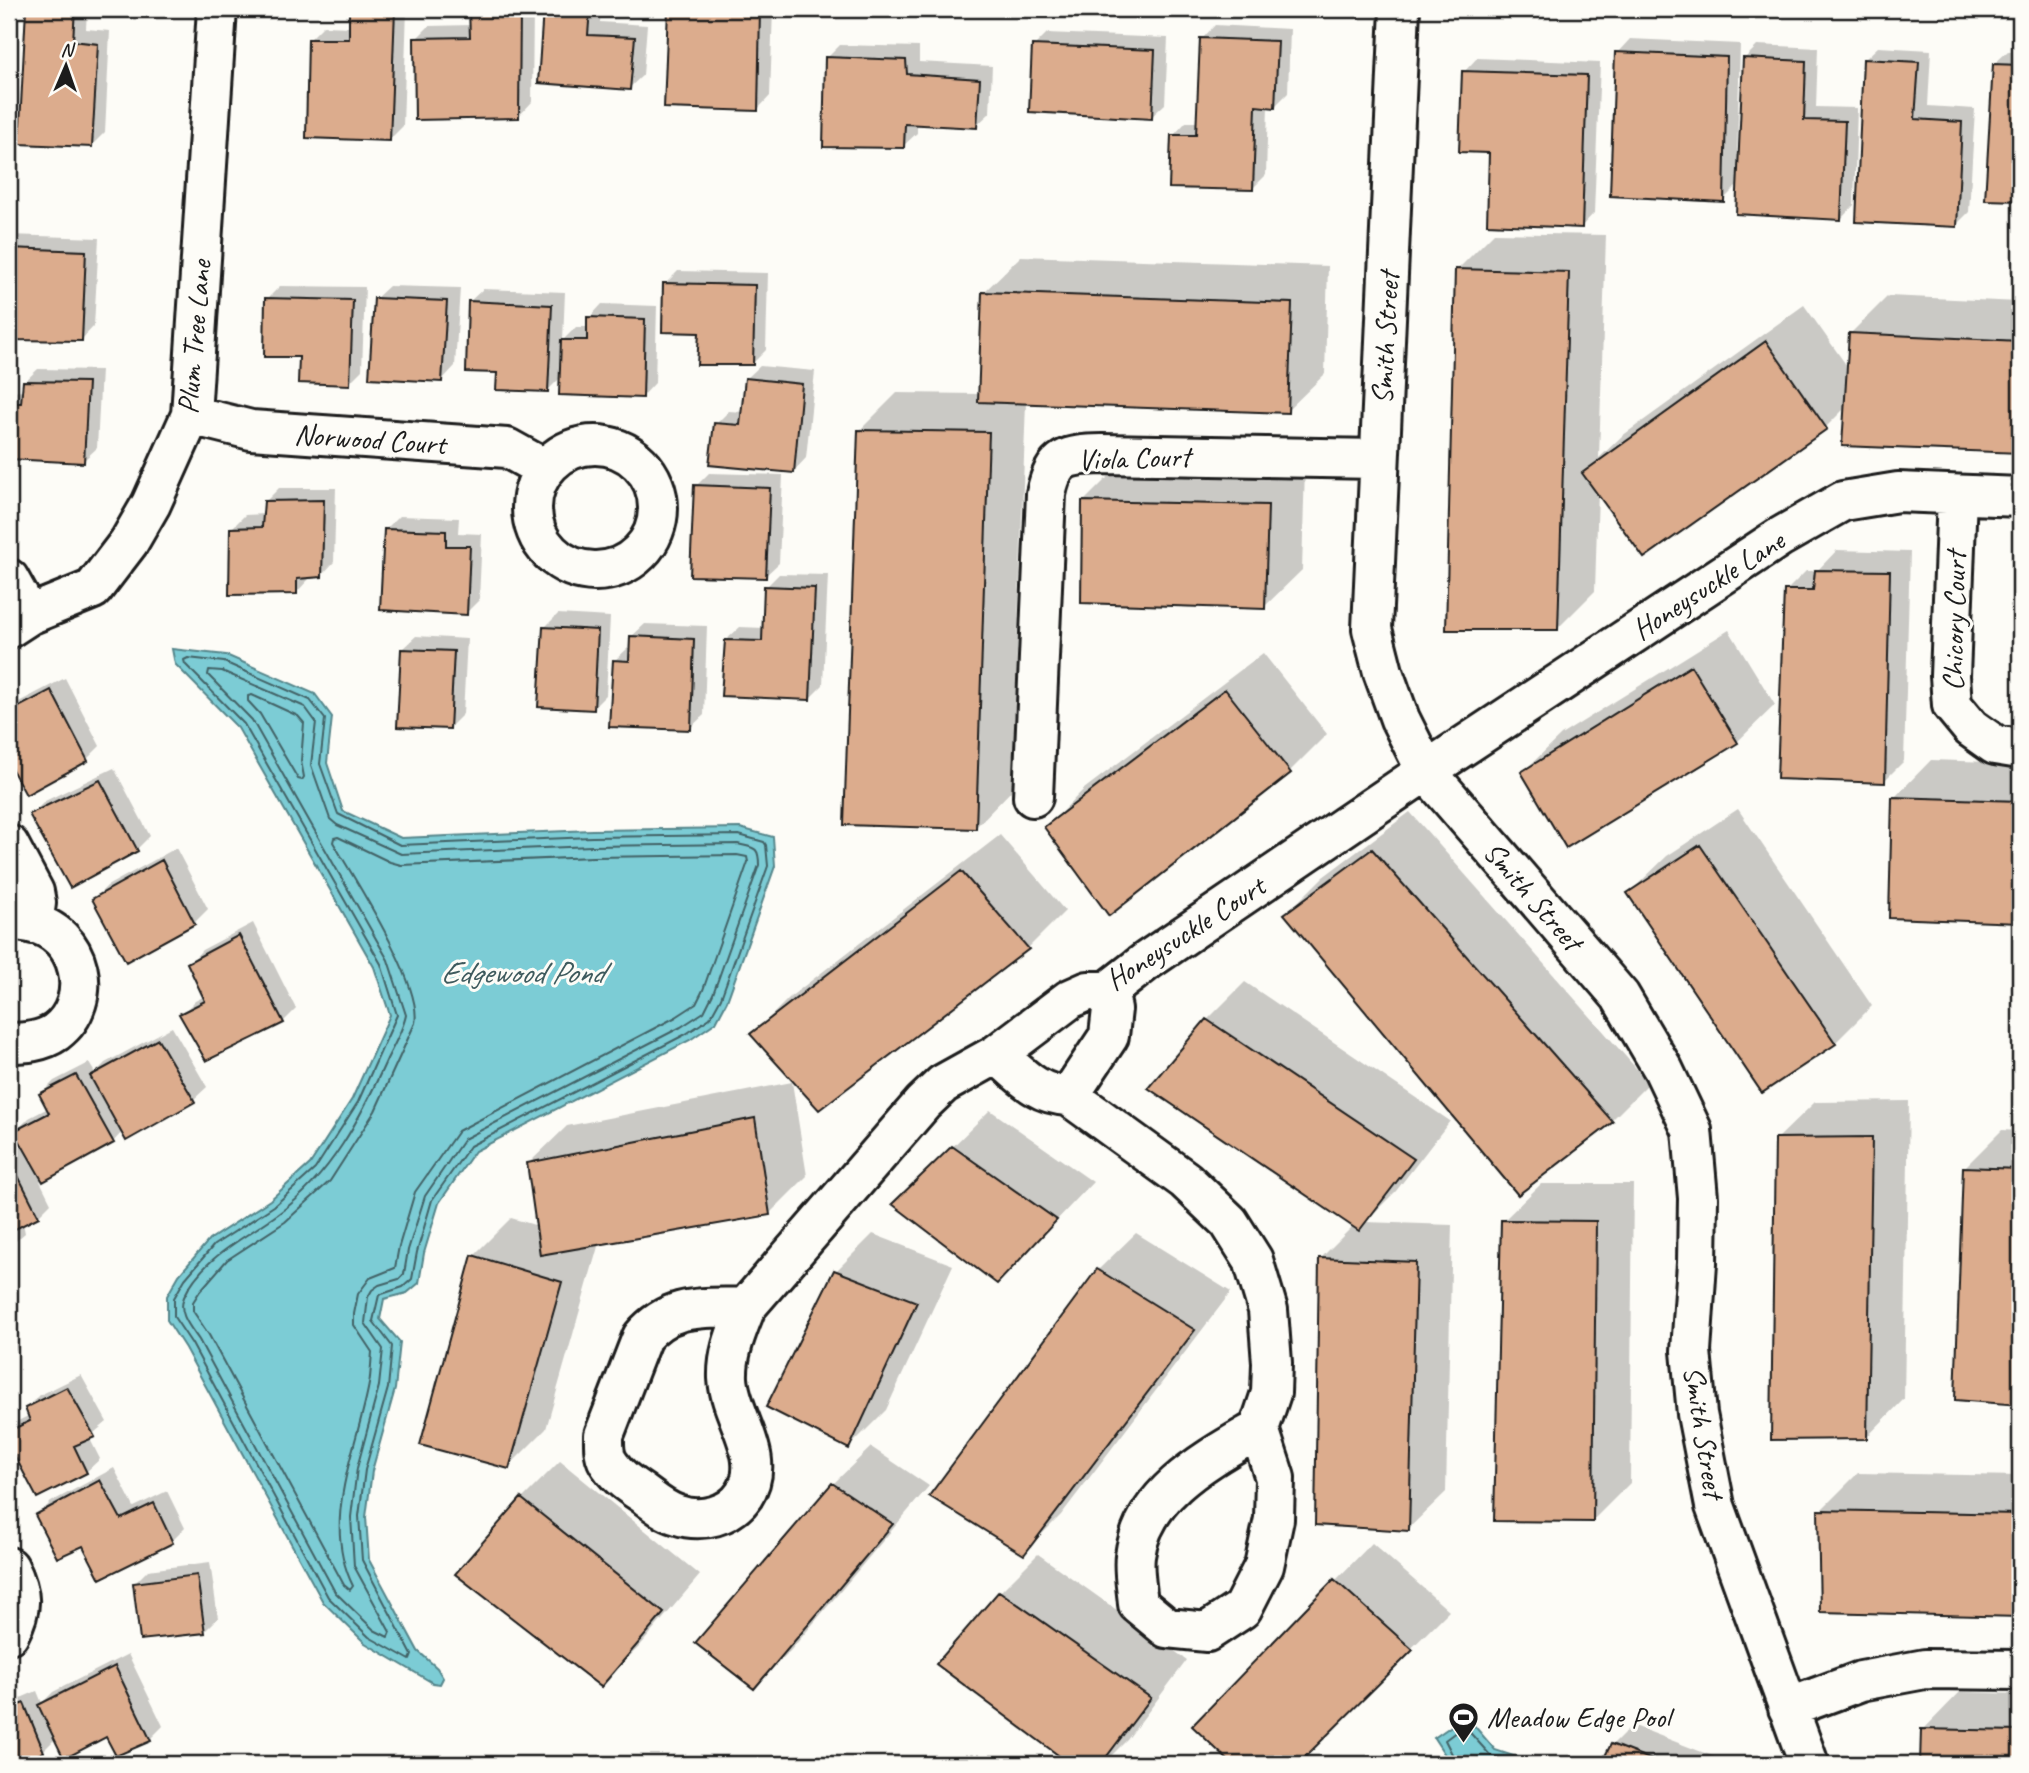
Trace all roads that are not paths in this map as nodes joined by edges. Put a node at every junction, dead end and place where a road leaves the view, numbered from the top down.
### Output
1 (217, 9) edge
2 (1400, 9) edge
3 (191, 415) junction
4 (1379, 459) junction
5 (545, 469) dead end
6 (1957, 495) junction
7 (2020, 497) edge
8 (9, 579) edge
9 (19, 622) edge
10 (2020, 749) edge
11 (1426, 771) junction
12 (1033, 796) dead end
13 (9, 845) edge
14 (21, 923) edge
15 (1108, 991) junction
16 (9, 1043) edge
17 (997, 1054) junction
18 (1069, 1096) junction
19 (746, 1307) junction
20 (1259, 1429) junction
21 (9, 1567) edge
22 (9, 1634) edge
23 (2020, 1670) edge
24 (1788, 1708) junction
25 (1809, 1764) edge

1 - 3 street, Plum Tree Lane
2 - 4 street, Smith Street
3 - 5 street, Norwood Court
3 - 9 street, Plum Tree Lane
4 - 11 street, Smith Street
4 - 12 street, Viola Court
6 - 7 street, Honeysuckle Lane
6 - 10 street, Chicory Court
6 - 11 street, Honeysuckle Lane
8 - 9 street
11 - 15 street, Honeysuckle Court
11 - 24 street, Smith Street
13 - 14 street
14 - 16 street
15 - 17 street, Honeysuckle Court
15 - 18 street
17 - 18 street
17 - 19 street, Honeysuckle Court
18 - 20 street
19 - 19 street, Honeysuckle Court
20 - 20 street
21 - 22 street
23 - 24 street
24 - 25 street, Smith Street

